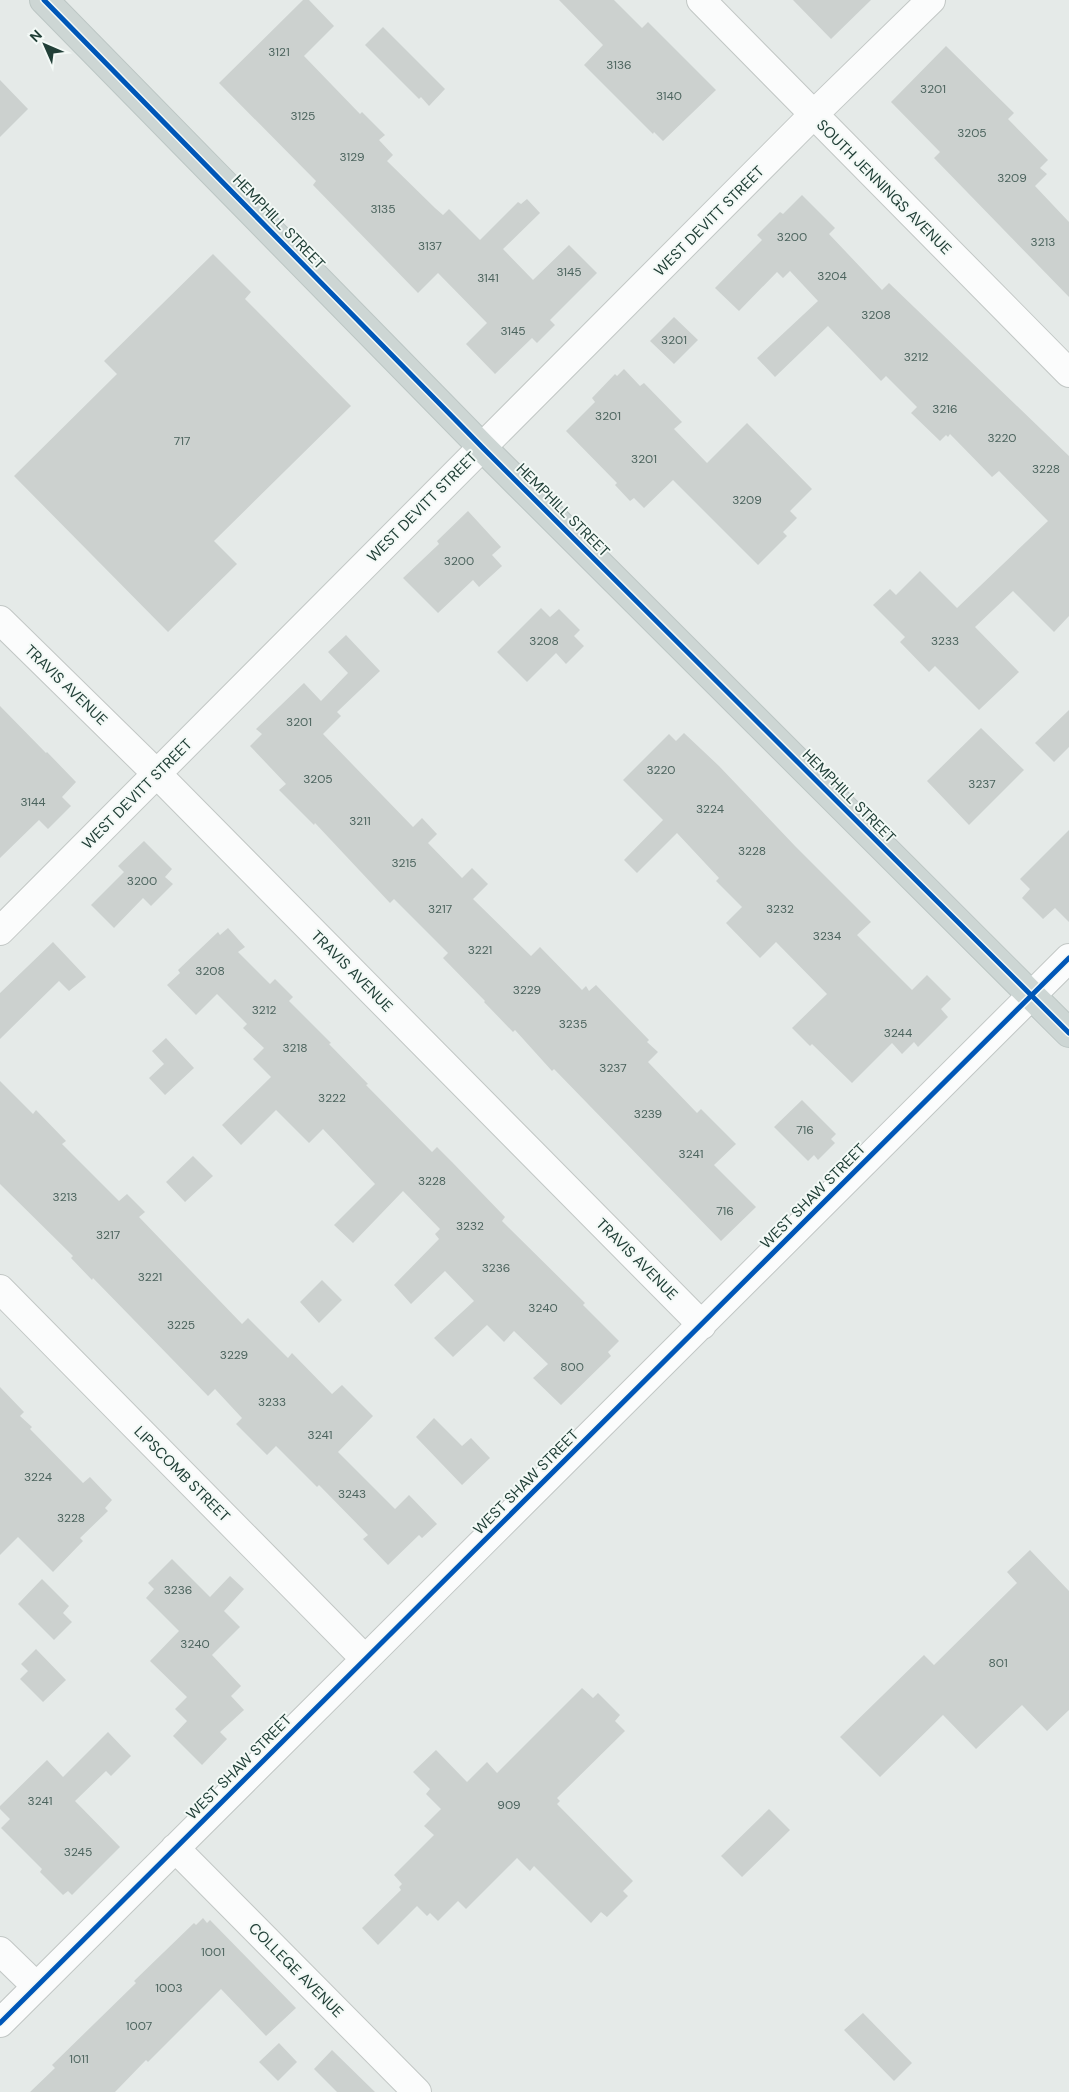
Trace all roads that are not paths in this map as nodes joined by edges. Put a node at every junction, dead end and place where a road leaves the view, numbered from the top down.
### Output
1 (44, 0) edge
2 (701, 0) edge
3 (931, 0) edge
4 (814, 115) junction
5 (1069, 373) edge
6 (482, 447) junction
7 (0, 620) edge
8 (157, 774) junction
9 (0, 931) edge
10 (1069, 958) edge
11 (1031, 995) junction
12 (1069, 1033) edge
13 (0, 1289) edge
14 (702, 1325) junction
15 (364, 1659) junction
16 (175, 1848) junction
17 (0, 1951) edge
18 (36, 1986) junction
19 (0, 2023) edge
20 (417, 2092) edge

1 - 6 main road, HEMPHILL STREET
2 - 4 street, SOUTH JENNINGS AVENUE
3 - 4 street, WEST DEVITT STREET
4 - 5 street, SOUTH JENNINGS AVENUE
4 - 6 street, WEST DEVITT STREET
6 - 8 street, WEST DEVITT STREET
6 - 11 main road, HEMPHILL STREET
7 - 8 street, TRAVIS AVENUE
8 - 9 street, WEST DEVITT STREET
8 - 14 street, TRAVIS AVENUE
10 - 11 street, WEST SHAW STREET
11 - 12 main road, HEMPHILL STREET
11 - 14 street, WEST SHAW STREET
13 - 15 street, LIPSCOMB STREET
14 - 15 street, WEST SHAW STREET
15 - 16 street, WEST SHAW STREET
16 - 18 street, WEST SHAW STREET
16 - 20 street, COLLEGE AVENUE
17 - 18 street
18 - 19 street, WEST SHAW STREET

